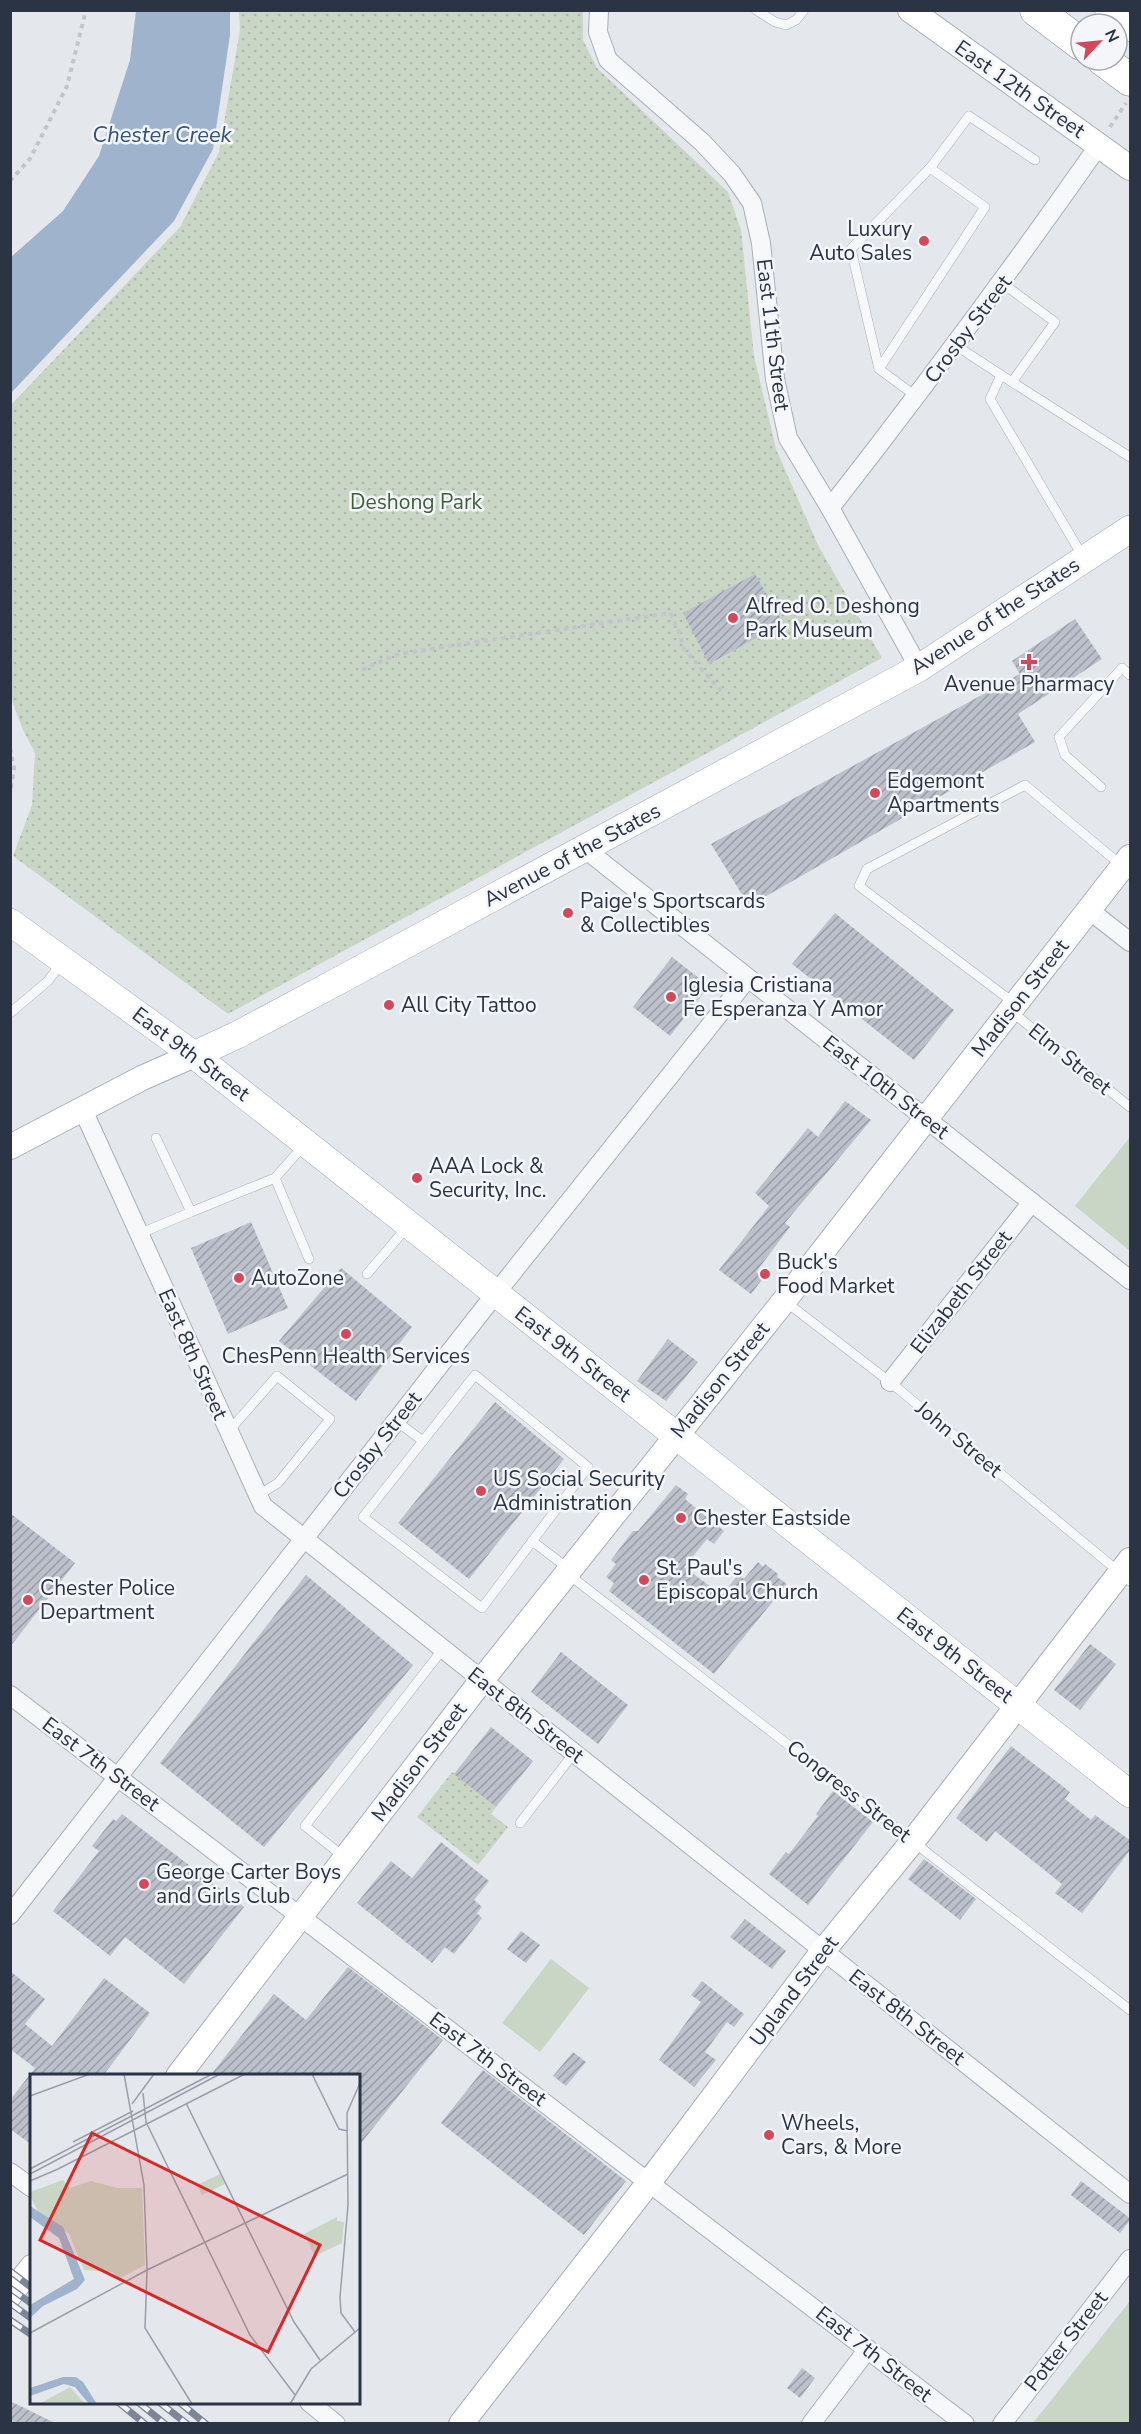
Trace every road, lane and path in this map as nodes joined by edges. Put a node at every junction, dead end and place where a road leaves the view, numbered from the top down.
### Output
1 (87, 10) edge
2 (599, 10) edge
3 (756, 10) edge
4 (804, 10) edge
5 (910, 10) edge
6 (1036, 10) edge
7 (1111, 10) edge
8 (1131, 25) edge
9 (1069, 35) edge
10 (1099, 145) junction
11 (1035, 160) dead end
12 (930, 168) junction
13 (1131, 168) edge
14 (10, 181) edge
15 (1002, 283) junction
16 (955, 345) junction
17 (879, 369) junction
18 (1001, 375) junction
19 (1012, 382) junction
20 (917, 397) junction
21 (1131, 457) edge
22 (830, 508) junction
23 (1125, 532) edge
24 (1084, 559) junction
25 (919, 668) junction
26 (362, 670) dead end
27 (1131, 675) edge
28 (722, 692) dead end
29 (10, 748) edge
30 (1101, 787) dead end
31 (10, 794) edge
32 (585, 849) junction
33 (1127, 862) edge
34 (1089, 909) junction
35 (10, 922) edge
36 (1131, 942) edge
37 (64, 960) junction
38 (748, 978) junction
39 (1012, 1007) junction
40 (10, 1013) edge
41 (194, 1055) junction
42 (1131, 1107) edge
43 (83, 1110) junction
44 (925, 1118) junction
45 (156, 1138) dead end
46 (306, 1143) junction
47 (10, 1147) edge
48 (275, 1178) junction
49 (1032, 1202) junction
50 (191, 1212) junction
51 (409, 1225) junction
52 (139, 1234) junction
53 (309, 1258) dead end
54 (367, 1274) dead end
55 (1131, 1280) edge
56 (496, 1293) junction
57 (784, 1301) junction
58 (890, 1382) junction
59 (396, 1421) junction
60 (228, 1432) junction
61 (675, 1435) junction
62 (423, 1441) junction
63 (257, 1496) junction
64 (303, 1539) junction
65 (532, 1541) junction
66 (568, 1571) junction
67 (1127, 1572) edge
68 (443, 1649) junction
69 (482, 1680) junction
70 (10, 1695) edge
71 (1018, 1705) junction
72 (574, 1753) junction
73 (118, 1777) junction
74 (1131, 1794) edge
75 (520, 1823) dead end
76 (913, 1841) junction
77 (346, 1858) junction
78 (10, 1915) edge
79 (302, 1917) junction
80 (823, 1951) junction
81 (1131, 2010) edge
82 (180, 2074) edge
83 (10, 2172) edge
84 (650, 2181) junction
85 (30, 2187) edge
86 (1131, 2194) edge
87 (1131, 2259) edge
88 (30, 2270) edge
89 (10, 2295) edge
90 (868, 2349) junction
91 (310, 2404) edge
92 (336, 2424) edge
93 (461, 2424) edge
94 (811, 2424) edge
95 (965, 2424) edge
96 (1002, 2424) edge

1 - 14 path
2 - 22 street, East 11th Street
3 - 4 lane
5 - 10 street, East 12th Street
6 - 9 highway
7 - 8 highway
10 - 13 street, East 12th Street
10 - 15 street, Crosby Street
11 - 12 lane
12 - 17 lane
12 - 17 lane
15 - 16 street, Crosby Street
15 - 19 lane
16 - 18 lane
16 - 20 street, Crosby Street
17 - 20 lane
18 - 19 lane
18 - 24 lane
19 - 21 lane
20 - 22 street, Crosby Street
22 - 25 street, East 11th Street
23 - 24 main road, Avenue of the States
24 - 25 main road, Avenue of the States
25 - 32 main road, Avenue of the States
26 - 28 path
27 - 30 lane
29 - 31 path
32 - 38 street, East 10th Street
32 - 41 main road, Avenue of the States
33 - 34 street, Madison Street
33 - 39 lane, Elm Street
34 - 36 street
34 - 39 street, Madison Street
35 - 37 main road, East 9th Street
37 - 40 lane
37 - 41 main road, East 9th Street
38 - 44 street, East 10th Street
38 - 56 street, Crosby Street
39 - 42 lane, Elm Street
39 - 44 street, Madison Street
41 - 43 street, Avenue of the States
41 - 46 main road, East 9th Street
43 - 47 street, Avenue of the States
43 - 52 street, East 8th Street
44 - 49 street, East 10th Street
44 - 57 street, Madison Street
45 - 50 lane
46 - 48 lane
46 - 51 main road, East 9th Street
48 - 50 lane
48 - 53 lane
49 - 55 street, East 10th Street
49 - 58 street, Elizabeth Street
50 - 52 lane
51 - 54 lane
51 - 56 main road, East 9th Street
52 - 60 street, East 8th Street
56 - 59 street, Crosby Street
56 - 61 main road, East 9th Street
57 - 58 lane, John Street
57 - 61 street, Madison Street
58 - 67 lane, John Street
59 - 62 lane
59 - 64 street, Crosby Street
60 - 63 street, East 8th Street
60 - 63 lane
61 - 66 street, Madison Street
61 - 71 main road, East 9th Street
62 - 65 lane
62 - 65 lane
63 - 64 street, East 8th Street
64 - 68 street, East 8th Street
64 - 73 street, Crosby Street
65 - 66 lane, Congress Street
66 - 69 street, Madison Street
66 - 76 lane, Congress Street
67 - 71 street, Upland Street
68 - 69 street, East 8th Street
68 - 77 lane
69 - 72 street, East 8th Street
69 - 77 street, Madison Street
70 - 73 street, East 7th Street
71 - 74 main road, East 9th Street
71 - 76 street, Upland Street
72 - 75 lane
72 - 80 street, East 8th Street
73 - 78 street, Crosby Street
73 - 79 street, East 7th Street
76 - 80 street, Upland Street
76 - 81 lane, Congress Street
77 - 79 street, Madison Street
79 - 82 street, Madison Street
79 - 84 street, East 7th Street
80 - 84 street, Upland Street
80 - 86 street, East 8th Street
83 - 85 street
84 - 90 street, East 7th Street
84 - 93 street, Upland Street
87 - 96 street, Potter Street
88 - 89 street
90 - 94 street
90 - 95 street, East 7th Street
91 - 92 street

